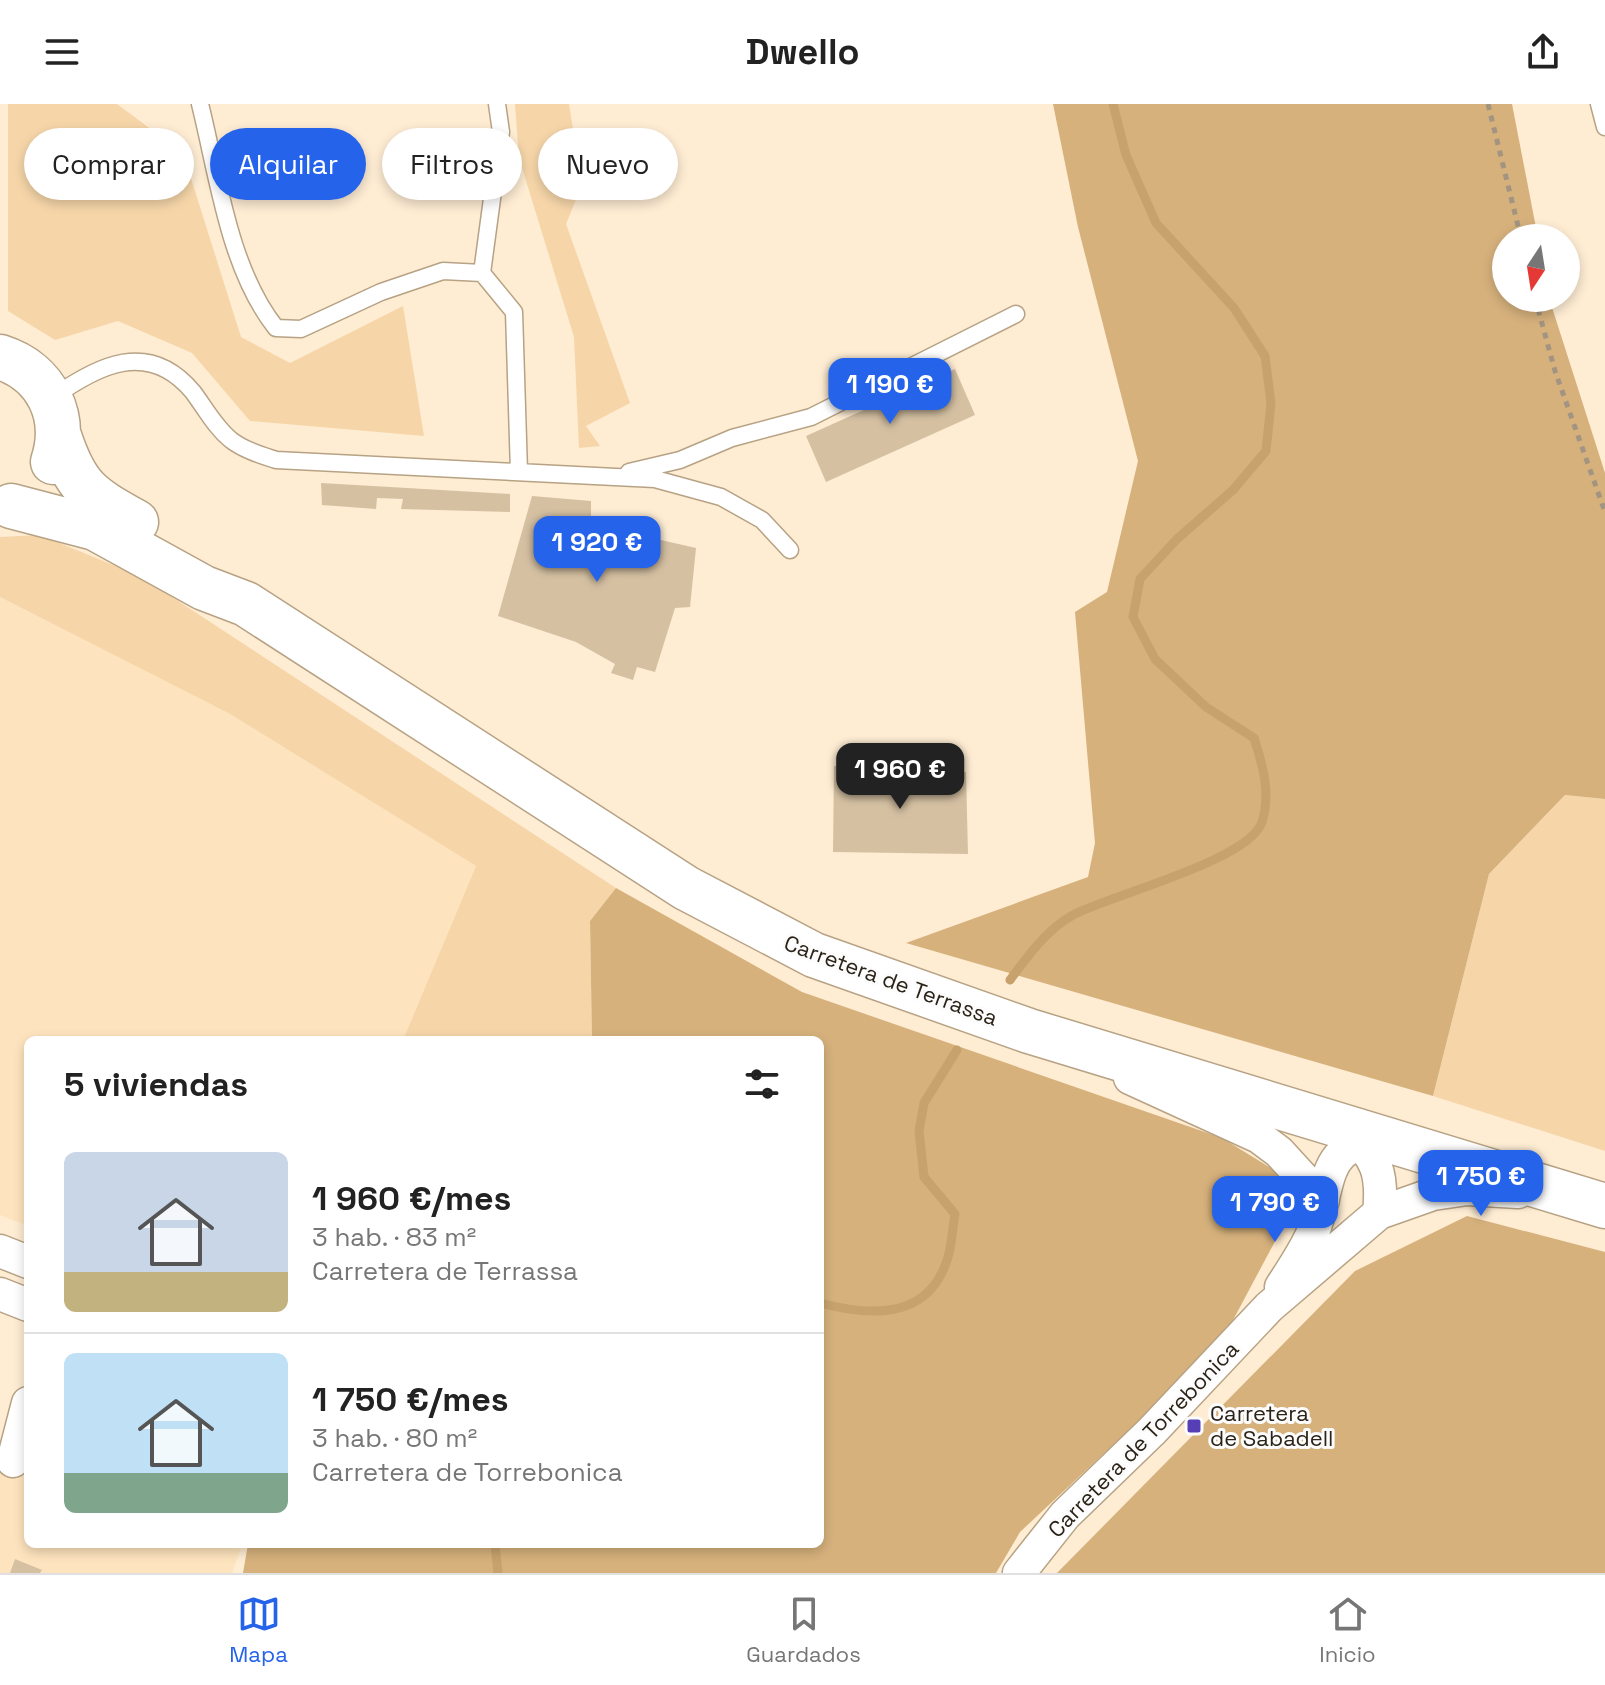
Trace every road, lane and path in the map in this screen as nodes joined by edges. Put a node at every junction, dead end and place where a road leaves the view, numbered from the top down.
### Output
1 (200, 104) edge
2 (497, 104) edge
3 (1488, 104) edge
4 (1599, 104) edge
5 (1605, 127) edge
6 (1518, 224) edge
7 (482, 273) junction
8 (1539, 312) edge
9 (1016, 314) dead end
10 (0, 357) edge
11 (55, 417) junction
12 (519, 472) junction
13 (612, 476) junction
14 (5, 508) edge
15 (1605, 512) edge
16 (790, 550) dead end
17 (246, 604) junction
18 (1029, 1031) junction
19 (1363, 1137) junction
20 (1323, 1200) junction
21 (1592, 1202) edge
22 (1379, 1213) junction
23 (0, 1251) edge
24 (24, 1260) edge
25 (0, 1294) edge
26 (24, 1303) edge
27 (1269, 1307) junction
28 (24, 1418) edge
29 (13, 1461) dead end
30 (1019, 1573) edge

1 - 7 lane
2 - 7 lane
3 - 6 path
4 - 5 lane
7 - 12 lane
8 - 15 path
9 - 13 lane
10 - 11 main road, Carretera de Terrassa
11 - 12 lane
11 - 14 main road
11 - 17 main road, Carretera de Terrassa
12 - 13 lane
13 - 16 lane
14 - 17 main road, Carretera de Terrassa
17 - 18 main road, Carretera de Terrassa
18 - 19 main road, Carretera de Terrassa
18 - 20 street
19 - 20 street, Carretera de Torrebonica
19 - 21 main road, Carretera de Terrassa
19 - 22 street
20 - 27 street, Carretera de Torrebonica
21 - 22 street, Carretera de Torrebonica
22 - 27 street, Carretera de Torrebonica
23 - 24 street
25 - 26 street
27 - 30 street, Carretera de Torrebonica
28 - 29 street

